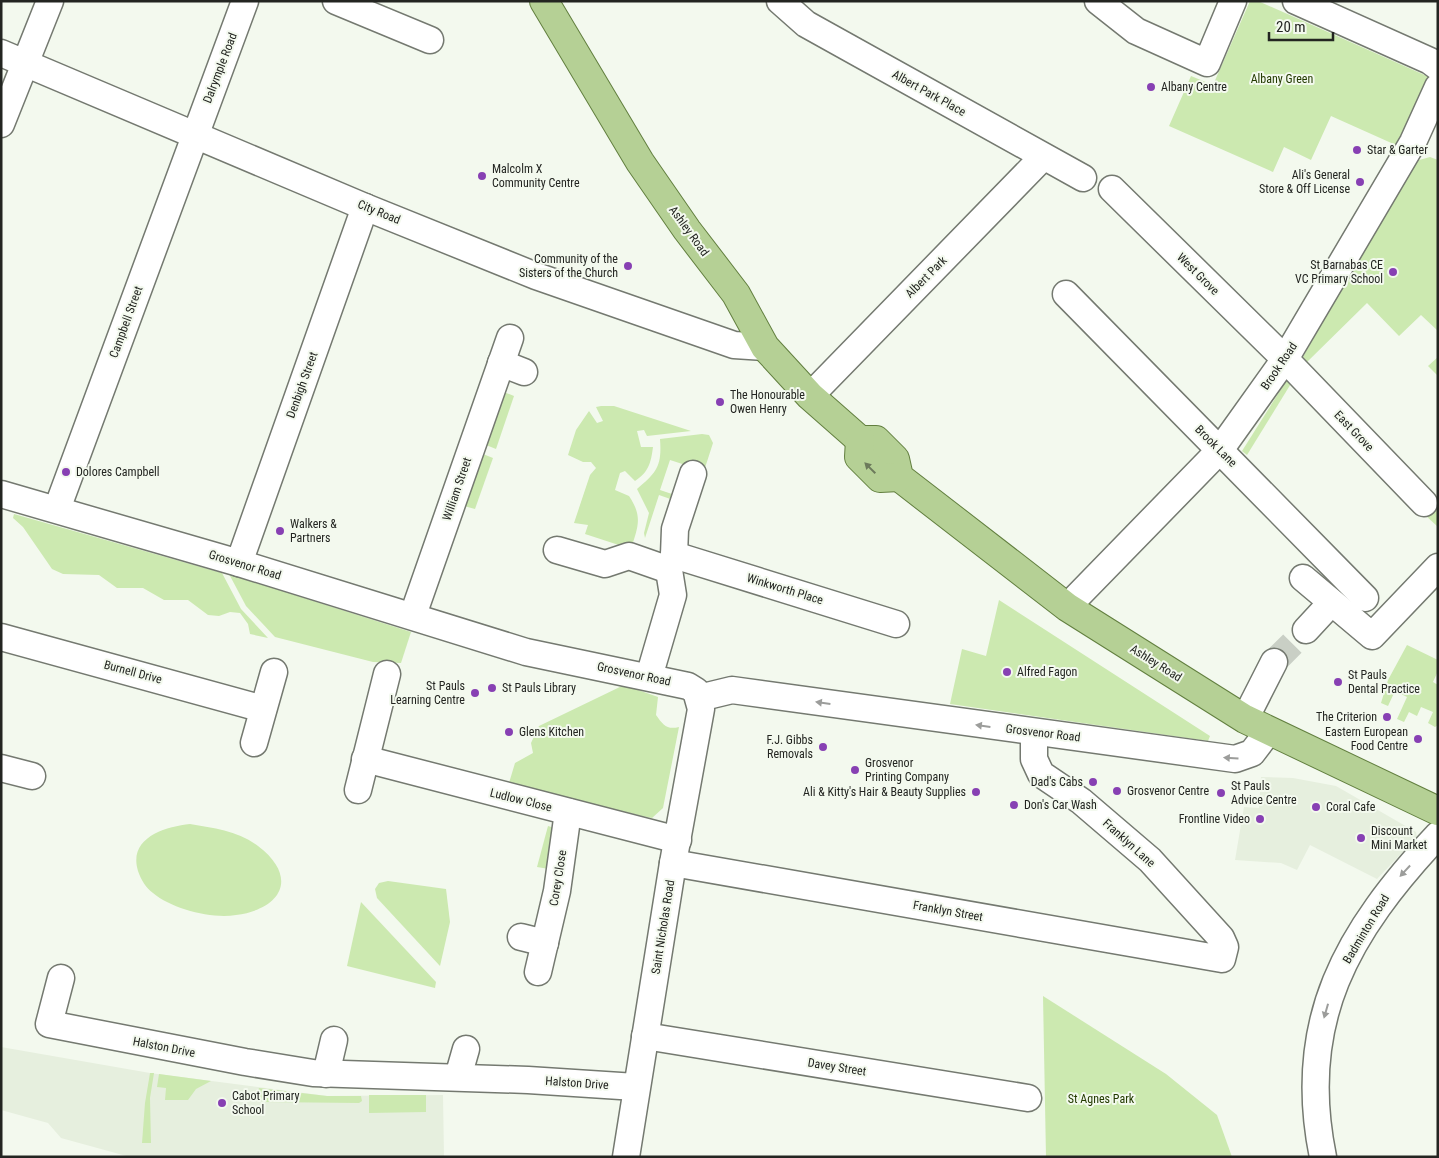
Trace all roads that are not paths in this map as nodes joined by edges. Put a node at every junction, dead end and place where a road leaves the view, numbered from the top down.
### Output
1 (50, 1) edge
2 (246, 1) edge
3 (336, 1) edge
4 (780, 1) edge
5 (1098, 1) edge
6 (1234, 1) edge
7 (1296, 1) edge
8 (549, 3) edge
9 (430, 40) dead end
10 (13, 58) edge
11 (1438, 67) edge
12 (1438, 87) edge
13 (1, 124) edge
14 (195, 135) junction
15 (1043, 157) junction
16 (1082, 178) dead end
17 (1112, 189) dead end
18 (365, 207) junction
19 (1066, 294) dead end
20 (510, 338) dead end
21 (765, 347) junction
22 (1285, 359) junction
23 (810, 396) junction
24 (1220, 450) junction
25 (693, 474) dead end
26 (1, 494) edge
27 (1424, 503) dead end
28 (57, 509) junction
29 (557, 550) dead end
30 (239, 563) junction
31 (672, 563) junction
32 (1438, 567) edge
33 (1303, 578) dead end
34 (1365, 598) dead end
35 (1331, 603) junction
36 (1067, 607) junction
37 (413, 616) junction
38 (896, 624) dead end
39 (1306, 630) tunnel mouth
40 (1, 637) edge
41 (1274, 662) tunnel mouth
42 (274, 672) dead end
43 (387, 674) dead end
44 (649, 677) junction
45 (699, 698) junction
46 (264, 709) junction
47 (1257, 726) junction
48 (1034, 732) junction
49 (254, 743) dead end
50 (365, 759) junction
51 (1, 768) edge
52 (32, 776) dead end
53 (358, 790) dead end
54 (568, 812) junction
55 (1437, 814) edge
56 (675, 852) junction
57 (1222, 960) joint
58 (538, 972) dead end
59 (61, 978) dead end
60 (646, 1036) junction
61 (334, 1040) dead end
62 (466, 1049) dead end
63 (326, 1074) junction
64 (458, 1077) junction
65 (636, 1087) junction
66 (1028, 1098) dead end
67 (626, 1157) edge
68 (1323, 1157) edge

1 - 10 street
2 - 14 street, Dalrymple Road
3 - 9 street
4 - 15 street, Albert Park Place
5 - 6 street
7 - 11 street
8 - 21 main road, Ashley Road
10 - 13 street
10 - 14 street, City Road
12 - 22 street, Brook Road
14 - 18 street, City Road
14 - 28 street, Campbell Street
15 - 16 street, Albert Park Place
15 - 23 street, Albert Park
17 - 22 street, West Grove
18 - 21 street, City Road
18 - 30 street, Denbigh Street
19 - 24 street, Brook Lane
20 - 37 street, William Street
21 - 23 main road, Ashley Road
22 - 24 street, Brook Road
22 - 27 street, East Grove
23 - 36 main road, Ashley Road
24 - 34 street, Brook Lane
24 - 36 street, Brook Road
25 - 31 street
26 - 28 street, Grosvenor Road
28 - 30 street, Grosvenor Road
29 - 31 street, Winkworth Place
30 - 37 street, Grosvenor Road
31 - 38 street, Winkworth Place
31 - 44 street
32 - 35 street
33 - 35 street
35 - 39 street
36 - 47 main road, Ashley Road
37 - 44 street, Grosvenor Road
40 - 46 street, Burnell Drive
41 - 47 street, Grosvenor Road
42 - 46 street
43 - 50 street
44 - 45 street, Grosvenor Road
48 -> 45 street, Grosvenor Road
45 - 56 street, Saint Nicholas Road
46 - 49 street
47 -> 48 street, Grosvenor Road
47 - 55 main road, Ashley Road
48 - 57 street, Franklyn Lane
50 - 53 street
50 - 54 street, Ludlow Close
51 - 52 street
54 - 56 street, Ludlow Close
54 - 58 street, Corey Close
55 -> 68 street, Badminton Road
56 - 57 street, Franklyn Street
56 - 60 street, Saint Nicholas Road
59 - 63 street, Halston Drive
60 - 65 street, Saint Nicholas Road
60 - 66 street, Davey Street
61 - 63 street
62 - 64 street
63 - 64 street, Halston Drive
64 - 65 street, Halston Drive
65 - 67 street, Saint Nicholas Road

